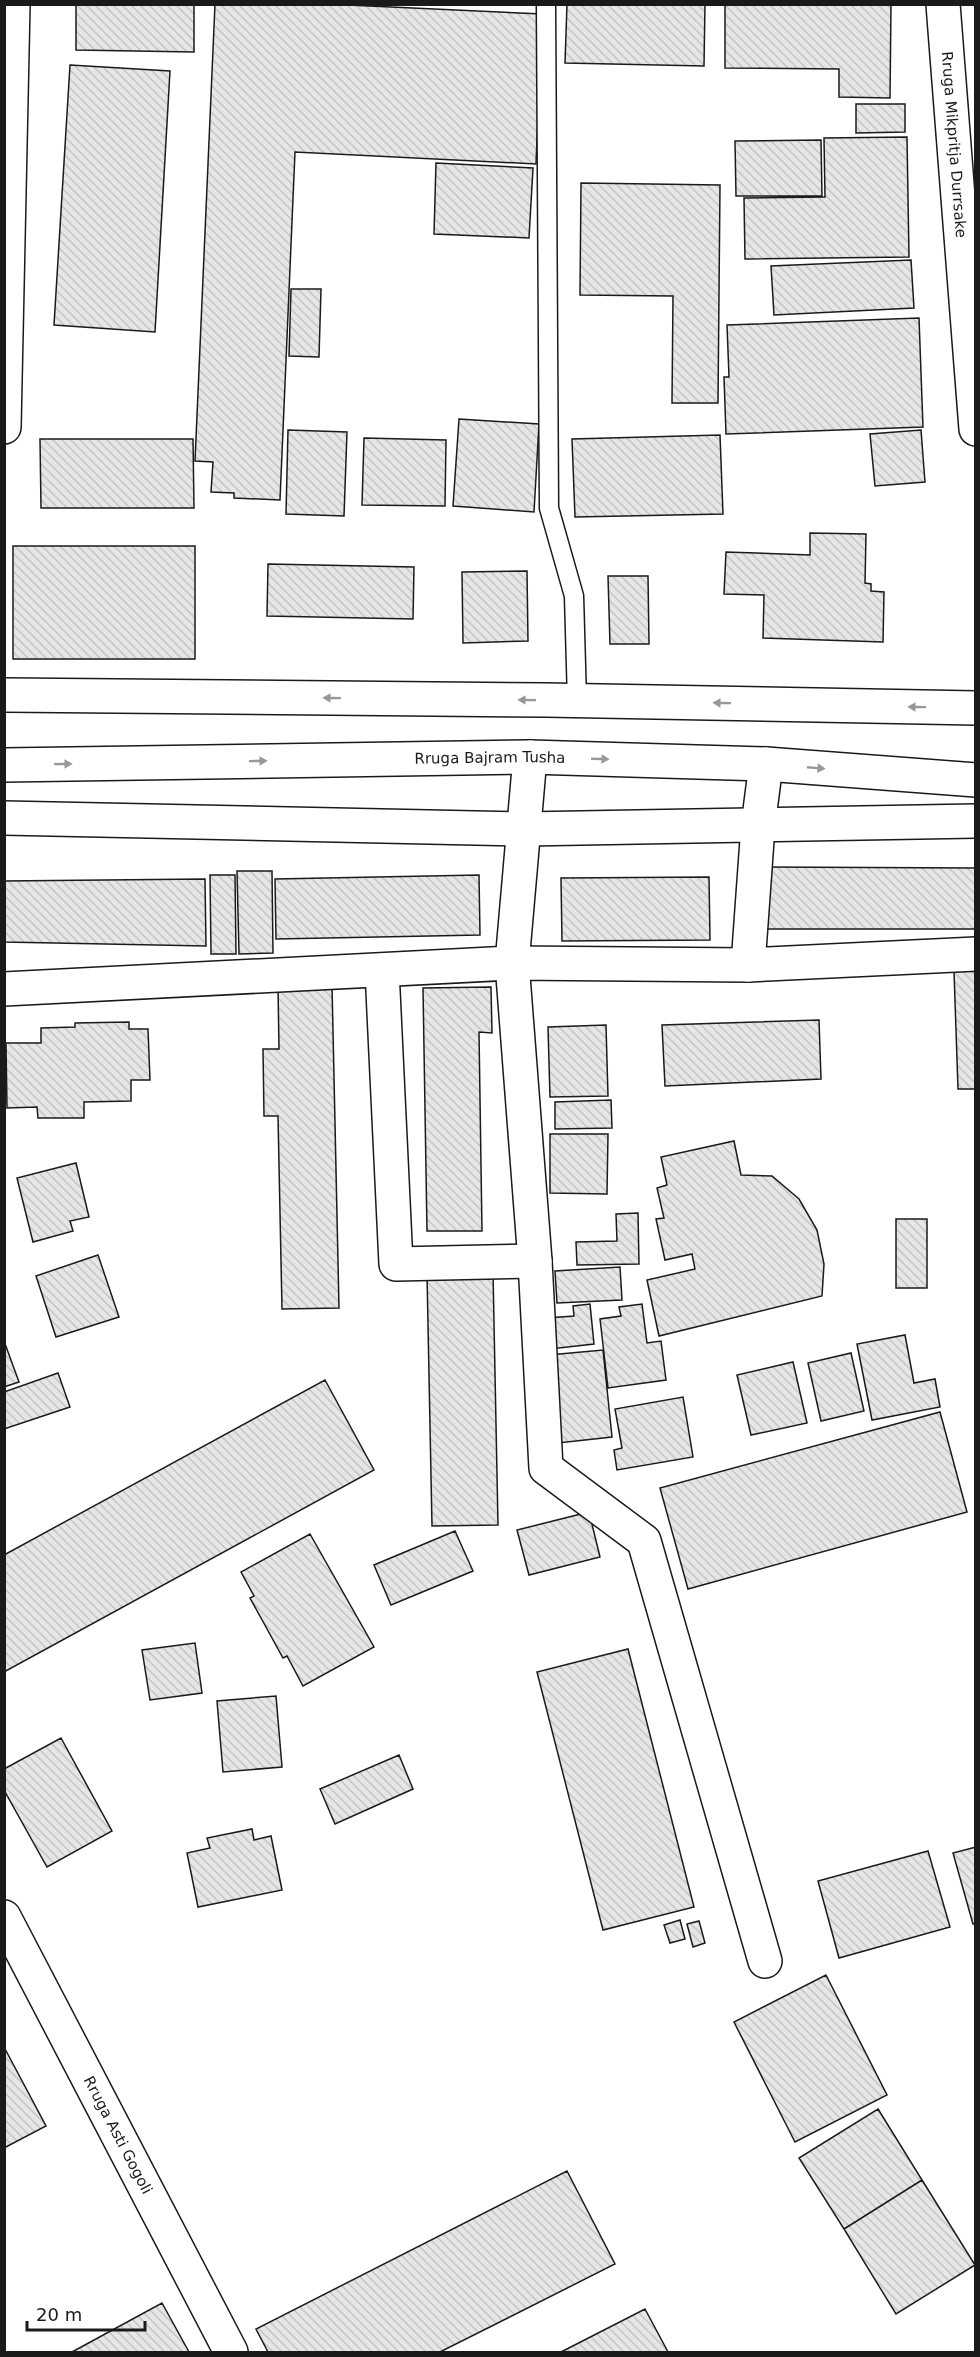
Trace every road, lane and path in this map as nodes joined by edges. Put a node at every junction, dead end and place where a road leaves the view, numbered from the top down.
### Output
1 (13, 4) edge
2 (546, 4) edge
3 (943, 4) edge
4 (4, 427) edge
5 (975, 429) edge
6 (4, 695) edge
7 (578, 701) junction
8 (975, 708) edge
9 (530, 757) junction
10 (766, 764) junction
11 (4, 765) edge
12 (975, 780) edge
13 (4, 818) edge
14 (975, 821) edge
15 (758, 826) junction
16 (525, 829) junction
17 (975, 954) edge
18 (512, 963) junction
19 (748, 966) junction
20 (382, 970) junction
21 (4, 989) edge
22 (535, 1261) junction
23 (4, 1917) edge
24 (765, 1961) dead end
25 (231, 2352) edge

1 - 4 street
2 - 7 lane
3 - 5 street, Rruga Mikpritja Durrsake
7 -> 6 street
8 -> 7 street
9 -> 10 street, Rruga Bajram Tusha
11 -> 9 street, Rruga Bajram Tusha
9 - 16 street
10 -> 12 street, Rruga Bajram Tusha
10 - 15 street
13 - 16 street
14 - 15 street
15 - 16 street
15 - 19 street
16 - 18 street
17 - 19 street
18 - 19 street
18 - 20 street
18 - 22 street
20 - 21 street
20 - 22 street
22 - 24 street
23 - 25 street, Rruga Asti Gogoli

